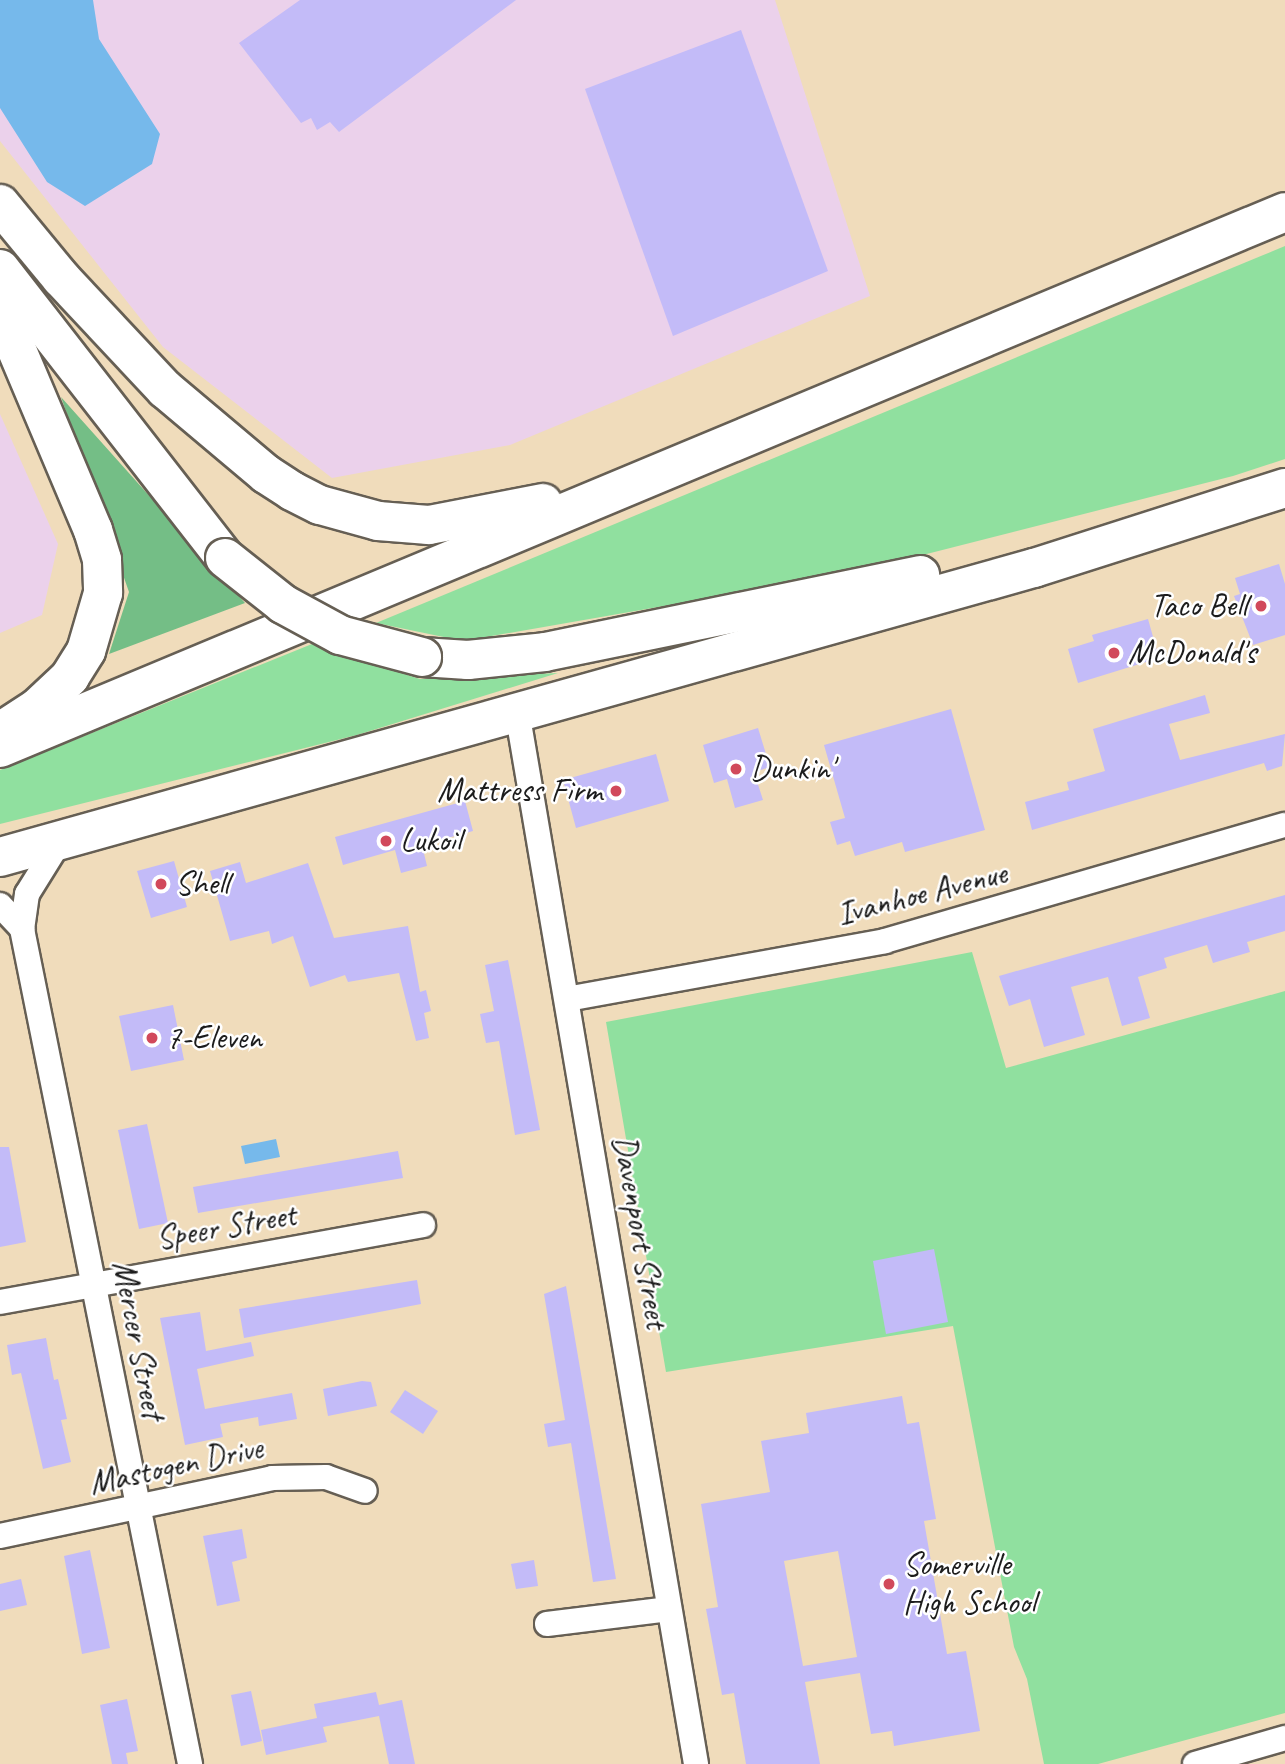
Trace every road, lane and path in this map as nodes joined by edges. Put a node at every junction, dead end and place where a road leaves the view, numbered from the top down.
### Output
1 (0, 204) edge
2 (1285, 212) edge
3 (0, 269) edge
4 (0, 310) edge
5 (643, 480) junction
6 (1285, 488) edge
7 (1222, 508) junction
8 (517, 710) junction
9 (0, 732) edge
10 (0, 748) edge
11 (1285, 825) edge
12 (60, 841) junction
13 (0, 857) edge
14 (0, 905) edge
15 (22, 929) junction
16 (567, 999) junction
17 (423, 1225) dead end
18 (93, 1285) junction
19 (0, 1302) edge
20 (365, 1490) dead end
21 (138, 1508) junction
22 (0, 1536) edge
23 (670, 1609) junction
24 (547, 1624) dead end
25 (1285, 1738) edge
26 (190, 1764) edge
27 (696, 1764) edge
28 (1195, 1764) edge

1 - 5 highway
2 - 5 highway
3 - 7 highway, bridge
4 - 9 highway
5 - 10 highway
6 - 7 highway
7 - 8 highway
8 - 12 highway
8 - 16 street, Davenport Street
11 - 16 street, Ivanhoe Avenue
12 - 13 highway
12 - 15 street, Mercer Street
14 - 15 street
15 - 18 street, Mercer Street
16 - 23 street, Davenport Street
17 - 18 street, Speer Street
18 - 19 street, Speer Street
18 - 21 street, Mercer Street
20 - 21 street, Mastogen Drive
21 - 22 street, Mastogen Drive
21 - 26 street, Mercer Street
23 - 24 street
23 - 27 street, Davenport Street
25 - 28 street

